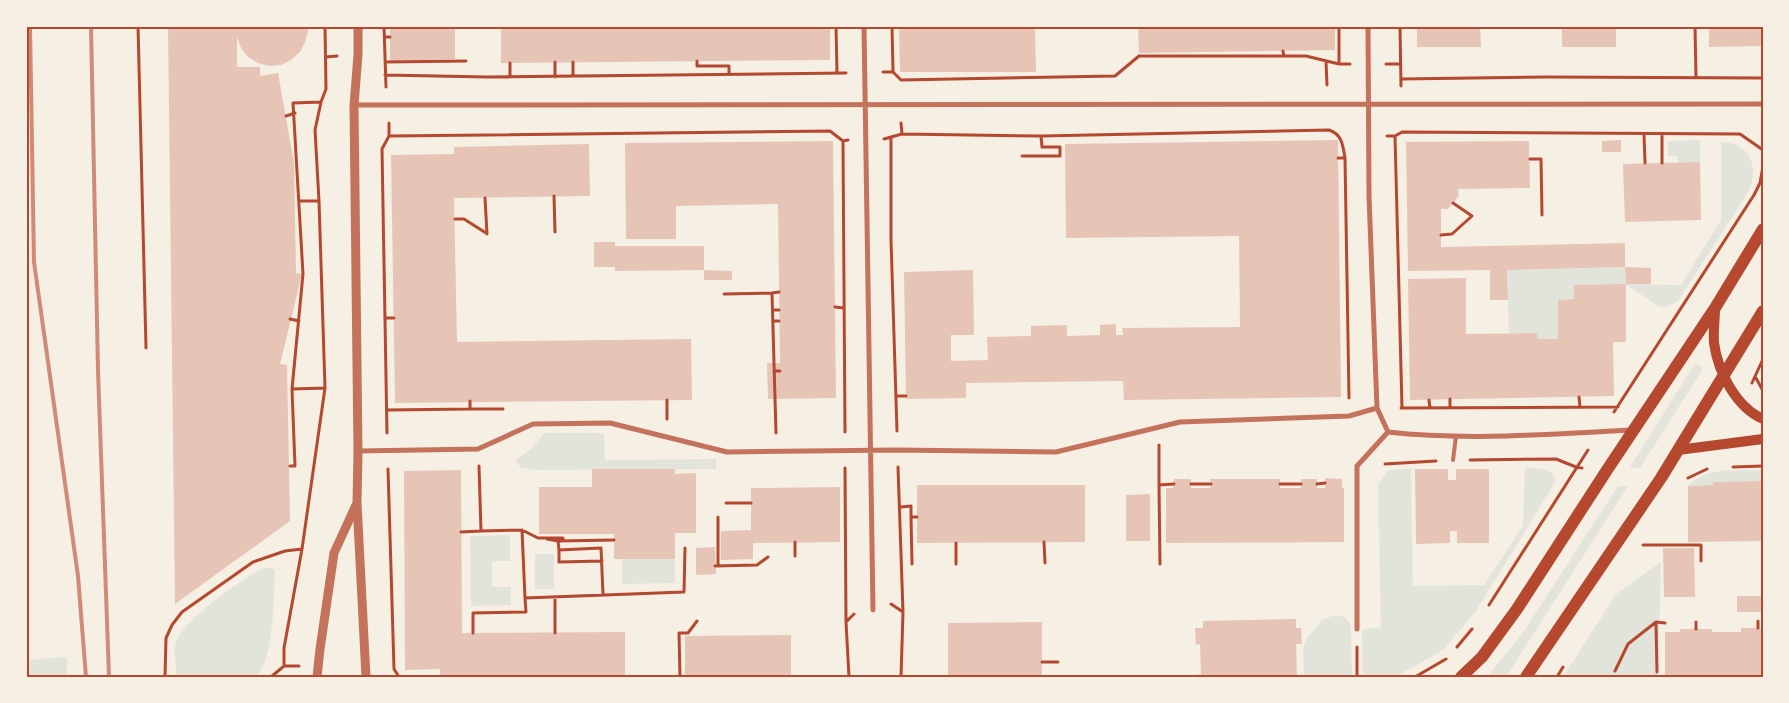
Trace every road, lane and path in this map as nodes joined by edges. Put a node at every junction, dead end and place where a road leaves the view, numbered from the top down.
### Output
1 (138, 26) edge
2 (325, 26) edge
3 (358, 26) edge
4 (384, 26) edge
5 (836, 26) edge
6 (864, 26) edge
7 (892, 26) edge
8 (1339, 26) edge
9 (1368, 26) edge
10 (1400, 26) edge
11 (1695, 26) edge
12 (384, 37) junction
13 (390, 37) dead end
14 (1284, 51) dead end
15 (1284, 56) dead end
16 (466, 61) dead end
17 (697, 61) dead end
18 (385, 62) junction
19 (555, 62) dead end
20 (573, 62) dead end
21 (510, 63) dead end
22 (1340, 64) dead end
23 (697, 66) junction
24 (893, 72) dead end
25 (837, 73) dead end
26 (729, 74) dead end
27 (697, 75) dead end
28 (573, 76) dead end
29 (510, 77) dead end
30 (555, 77) dead end
31 (1696, 78) junction
32 (1763, 78) edge
33 (1401, 79) junction
34 (321, 102) junction
35 (1368, 104) junction
36 (1402, 104) junction
37 (1763, 104) edge
38 (354, 105) junction
39 (389, 105) junction
40 (866, 105) junction
41 (295, 113) junction
42 (286, 116) dead end
43 (1335, 132) dead end
44 (1644, 134) junction
45 (1662, 134) junction
46 (1041, 136) dead end
47 (1395, 136) dead end
48 (891, 138) dead end
49 (843, 141) dead end
50 (1763, 150) edge
51 (1022, 156) dead end
52 (1338, 158) dead end
53 (1345, 158) junction
54 (1530, 159) dead end
55 (1645, 163) dead end
56 (1662, 163) dead end
57 (554, 196) dead end
58 (485, 198) dead end
59 (319, 201) junction
60 (300, 202) junction
61 (1453, 203) dead end
62 (1542, 215) dead end
63 (455, 219) dead end
64 (1763, 229) edge
65 (555, 232) dead end
66 (1441, 235) dead end
67 (772, 292) junction
68 (779, 292) dead end
69 (724, 294) dead end
70 (835, 307) dead end
71 (844, 308) junction
72 (1715, 308) junction
73 (773, 310) junction
74 (779, 310) dead end
75 (1763, 311) edge
76 (385, 318) junction
77 (394, 318) dead end
78 (290, 319) dead end
79 (300, 321) junction
80 (773, 321) junction
81 (780, 321) dead end
82 (146, 348) dead end
83 (774, 371) junction
84 (780, 371) dead end
85 (1723, 377) junction
86 (1755, 378) dead end
87 (325, 388) junction
88 (292, 389) junction
89 (1763, 391) edge
90 (897, 396) junction
91 (906, 396) dead end
92 (1579, 397) dead end
93 (1450, 399) dead end
94 (1430, 400) dead end
95 (470, 401) dead end
96 (1618, 406) dead end
97 (1580, 407) junction
98 (1377, 408) junction
99 (1402, 408) junction
100 (1430, 408) junction
101 (1450, 408) junction
102 (470, 409) junction
103 (503, 409) dead end
104 (387, 410) junction
105 (1349, 416) junction
106 (1763, 419) edge
107 (1159, 427) junction
108 (1634, 430) junction
109 (1388, 432) junction
110 (1456, 436) junction
111 (1763, 438) edge
112 (478, 449) junction
113 (388, 450) junction
114 (845, 450) junction
115 (870, 450) junction
116 (898, 450) junction
117 (1678, 450) junction
118 (358, 451) junction
119 (776, 451) junction
120 (1453, 460) junction
121 (290, 466) dead end
122 (1357, 466) junction
123 (1763, 466) edge
124 (1712, 467) dead end
125 (1729, 467) dead end
126 (1607, 470) junction
127 (1660, 478) junction
128 (1325, 483) dead end
129 (1174, 484) dead end
130 (1191, 484) dead end
131 (1210, 484) dead end
132 (1280, 484) dead end
133 (1301, 484) dead end
134 (1317, 484) dead end
135 (1159, 485) junction
136 (357, 503) junction
137 (726, 503) dead end
138 (751, 503) dead end
139 (901, 507) junction
140 (718, 517) dead end
141 (911, 517) junction
142 (917, 517) dead end
143 (522, 530) junction
144 (481, 531) junction
145 (461, 532) dead end
146 (538, 538) junction
147 (614, 540) dead end
148 (558, 541) junction
149 (563, 541) junction
150 (795, 542) dead end
151 (1044, 542) dead end
152 (956, 543) dead end
153 (1640, 545) dead end
154 (685, 548) dead end
155 (302, 549) junction
156 (559, 550) junction
157 (768, 556) dead end
158 (795, 556) dead end
159 (602, 561) junction
160 (1701, 561) dead end
161 (1045, 562) dead end
162 (912, 564) dead end
163 (956, 564) dead end
164 (1160, 564) dead end
165 (872, 593) junction
166 (603, 594) junction
167 (554, 597) junction
168 (525, 598) junction
169 (872, 610) dead end
170 (903, 612) junction
171 (697, 621) dead end
172 (1758, 621) dead end
173 (846, 622) junction
174 (1656, 622) junction
175 (1665, 622) dead end
176 (1696, 622) dead end
177 (1758, 628) dead end
178 (1358, 629) joint
179 (1696, 629) dead end
180 (473, 633) dead end
181 (555, 633) dead end
182 (1042, 662) dead end
183 (1058, 662) dead end
184 (1614, 671) dead end
185 (1657, 672) dead end
186 (164, 677) edge
187 (271, 677) edge
188 (317, 677) edge
189 (366, 677) edge
190 (399, 677) edge
191 (680, 677) edge
192 (849, 677) edge
193 (901, 677) edge
194 (1357, 677) edge
195 (1461, 677) edge
196 (1526, 677) edge

1 - 82 path
2 - 34 path
3 - 38 street
4 - 12 path
5 - 25 path
6 - 40 street
7 - 24 path
8 - 22 path
9 - 35 street
10 - 33 path
11 - 31 path
12 - 13 path
12 - 18 path
14 - 15 path
16 - 18 path
17 - 23 path
18 - 39 path
19 - 30 path
20 - 28 path
21 - 29 path
23 - 26 path
23 - 27 path
31 - 32 path
31 - 33 path
33 - 36 path
34 - 41 path
34 - 59 path
35 - 36 street
35 - 40 street
35 - 98 street
36 - 37 street
36 - 44 path
38 - 39 street
38 - 118 street
39 - 40 street
39 - 76 path
40 - 115 street
41 - 42 path
41 - 60 path
43 - 53 path
44 - 45 path
44 - 55 path
45 - 50 path
45 - 56 path
46 - 51 path
47 - 99 path
48 - 90 path
49 - 71 path
52 - 53 path
53 - 105 path
54 - 62 path
57 - 65 path
58 - 63 path
59 - 60 path
59 - 87 path
60 - 79 path
61 - 66 path
64 - 72 main road
67 - 68 path
67 - 69 path
67 - 73 path
70 - 71 path
71 - 114 path
72 - 85 main road
72 - 108 main road
73 - 74 path
73 - 80 path
75 - 85 main road
76 - 77 path
76 - 104 path
78 - 79 path
79 - 88 path
80 - 81 path
80 - 83 path
83 - 84 path
83 - 119 path
85 - 106 main road
85 - 117 main road
86 - 89 path
87 - 88 path
87 - 155 path
88 - 121 path
90 - 91 path
90 - 116 path
92 - 97 path
93 - 101 path
94 - 100 path
95 - 102 path
96 - 97 path
97 - 101 path
98 - 99 path
98 - 105 street
98 - 109 street
99 - 100 path
100 - 101 path
102 - 103 path
102 - 104 path
104 - 113 path
105 - 107 street
107 - 116 street
107 - 135 path
108 - 110 street
108 - 126 main road
109 - 110 street
109 - 122 street
110 - 120 lane
111 - 117 main road
112 - 113 street
112 - 119 street
112 - 144 path
113 - 118 street
113 - 190 path
114 - 115 street
114 - 119 street
114 - 173 path
115 - 116 street
115 - 165 street
116 - 139 path
117 - 127 main road
118 - 136 street
120 - 122 path
120 - 126 path
122 - 178 street
123 - 125 path
124 - 127 path
126 - 195 main road
127 - 196 main road
128 - 134 path
129 - 135 path
130 - 131 path
132 - 133 path
135 - 164 path
136 - 188 street
136 - 189 street
137 - 138 path
139 - 141 path
139 - 170 path
140 - 157 path
141 - 142 path
141 - 162 path
143 - 144 path
143 - 146 path
143 - 168 path
144 - 145 path
146 - 148 path
146 - 149 path
147 - 149 path
148 - 149 path
148 - 156 path
150 - 158 path
151 - 161 path
152 - 163 path
153 - 160 path
154 - 166 path
155 - 186 path
155 - 187 path
156 - 159 path
156 - 159 path
159 - 166 path
165 - 169 street
165 - 170 path
165 - 173 path
166 - 167 path
167 - 168 path
167 - 181 path
168 - 180 path
170 - 193 path
171 - 191 path
172 - 177 path
173 - 192 path
174 - 175 path
174 - 184 path
174 - 185 path
176 - 179 path
178 - 194 path
182 - 183 path

